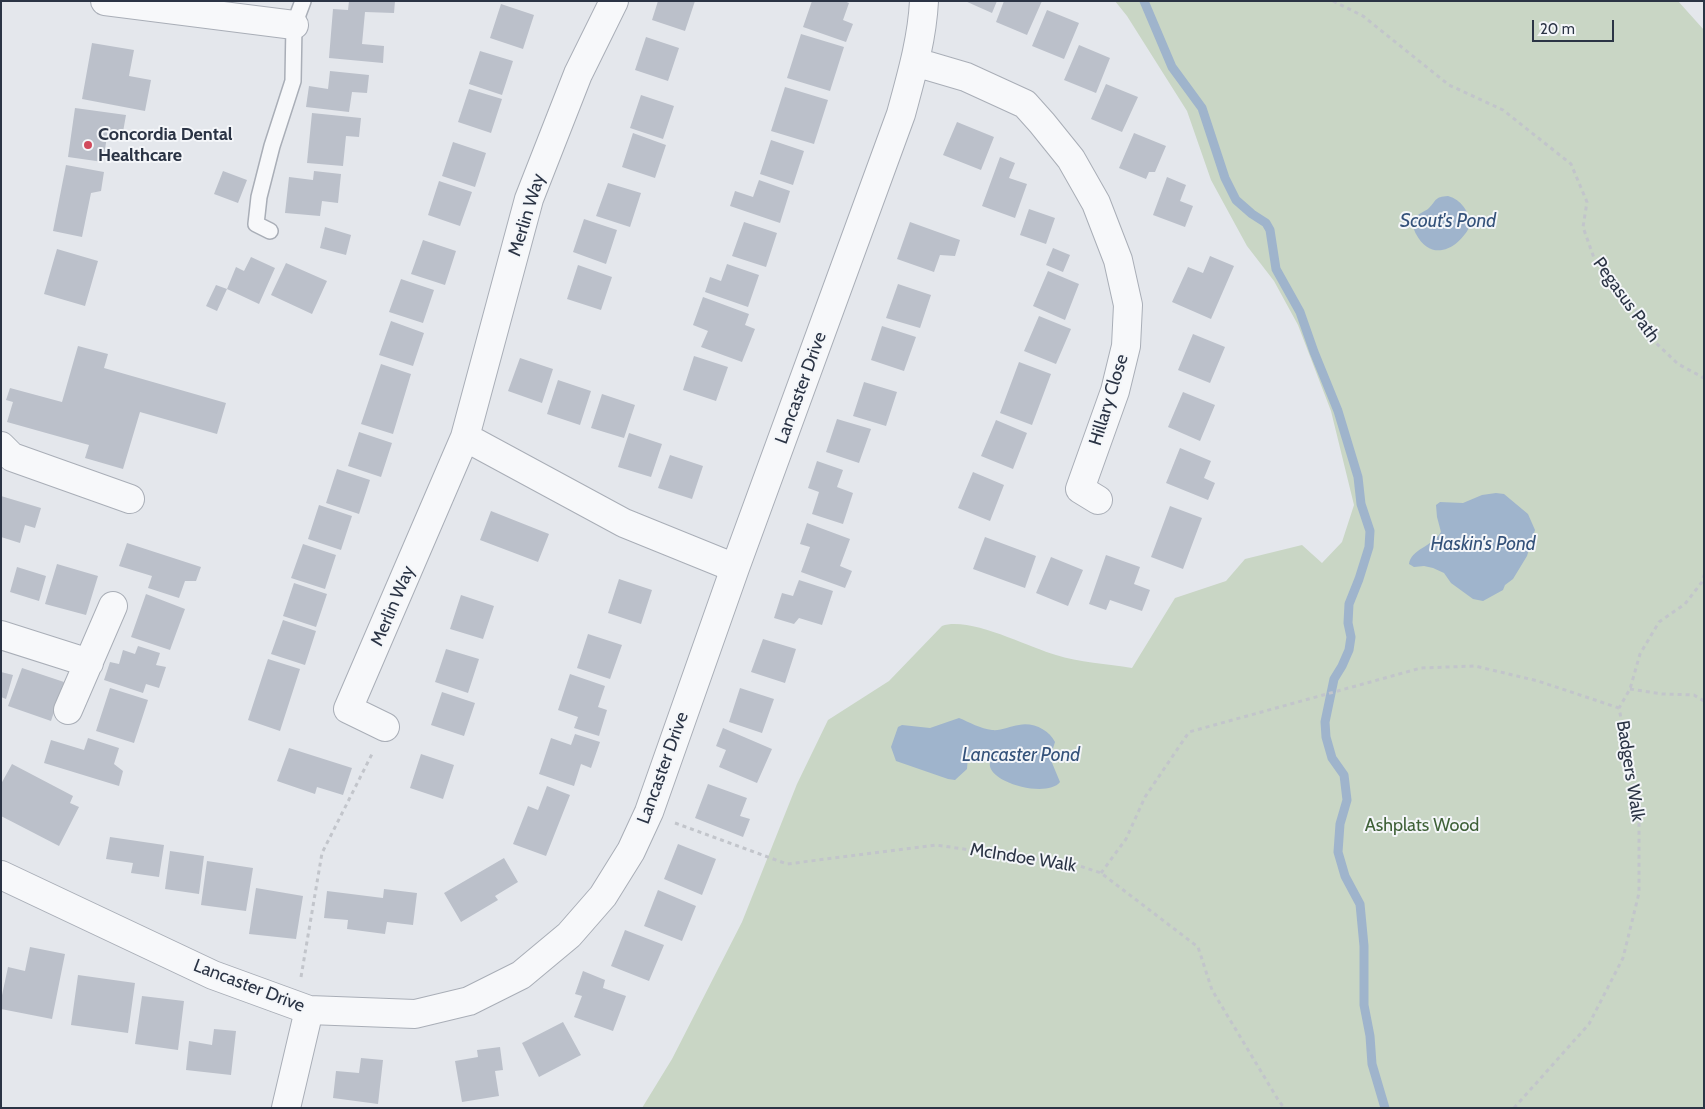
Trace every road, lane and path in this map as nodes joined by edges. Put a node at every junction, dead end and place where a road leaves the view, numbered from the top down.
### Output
1 (105, 1) edge
2 (614, 1) edge
3 (924, 1) edge
4 (1333, 1) edge
5 (299, 13) edge
6 (915, 62) junction
7 (270, 231) dead end
8 (1704, 378) edge
9 (466, 437) junction
10 (1, 446) edge
11 (130, 499) dead end
12 (1098, 500) dead end
13 (735, 568) junction
14 (1704, 575) edge
15 (113, 606) dead end
16 (1, 635) edge
17 (89, 663) junction
18 (1630, 689) junction
19 (1704, 701) edge
20 (1619, 708) junction
21 (68, 710) dead end
22 (385, 727) joint
23 (649, 812) junction
24 (1101, 872) junction
25 (1, 875) edge
26 (303, 1007) junction
27 (286, 1108) edge
28 (1284, 1108) edge
29 (1514, 1108) edge

1 - 5 street
2 - 9 street, Merlin Way
3 - 6 street, Lancaster Drive
4 - 8 path, Pegasus Path
5 - 7 lane
6 - 12 street, Hillary Close
6 - 13 street, Lancaster Drive
9 - 13 street
9 - 22 street, Merlin Way
10 - 11 street
13 - 23 street, Lancaster Drive
14 - 18 path, Badgers Walk
15 - 17 street
16 - 17 street
17 - 21 street
18 - 19 path
18 - 20 path, Badgers Walk
20 - 24 path
20 - 29 path, Badgers Walk
22 - 26 path
23 - 24 path, McIndoe Walk
23 - 26 street, Lancaster Drive
24 - 28 path, McIndoe Walk
25 - 26 street, Lancaster Drive
26 - 27 street

